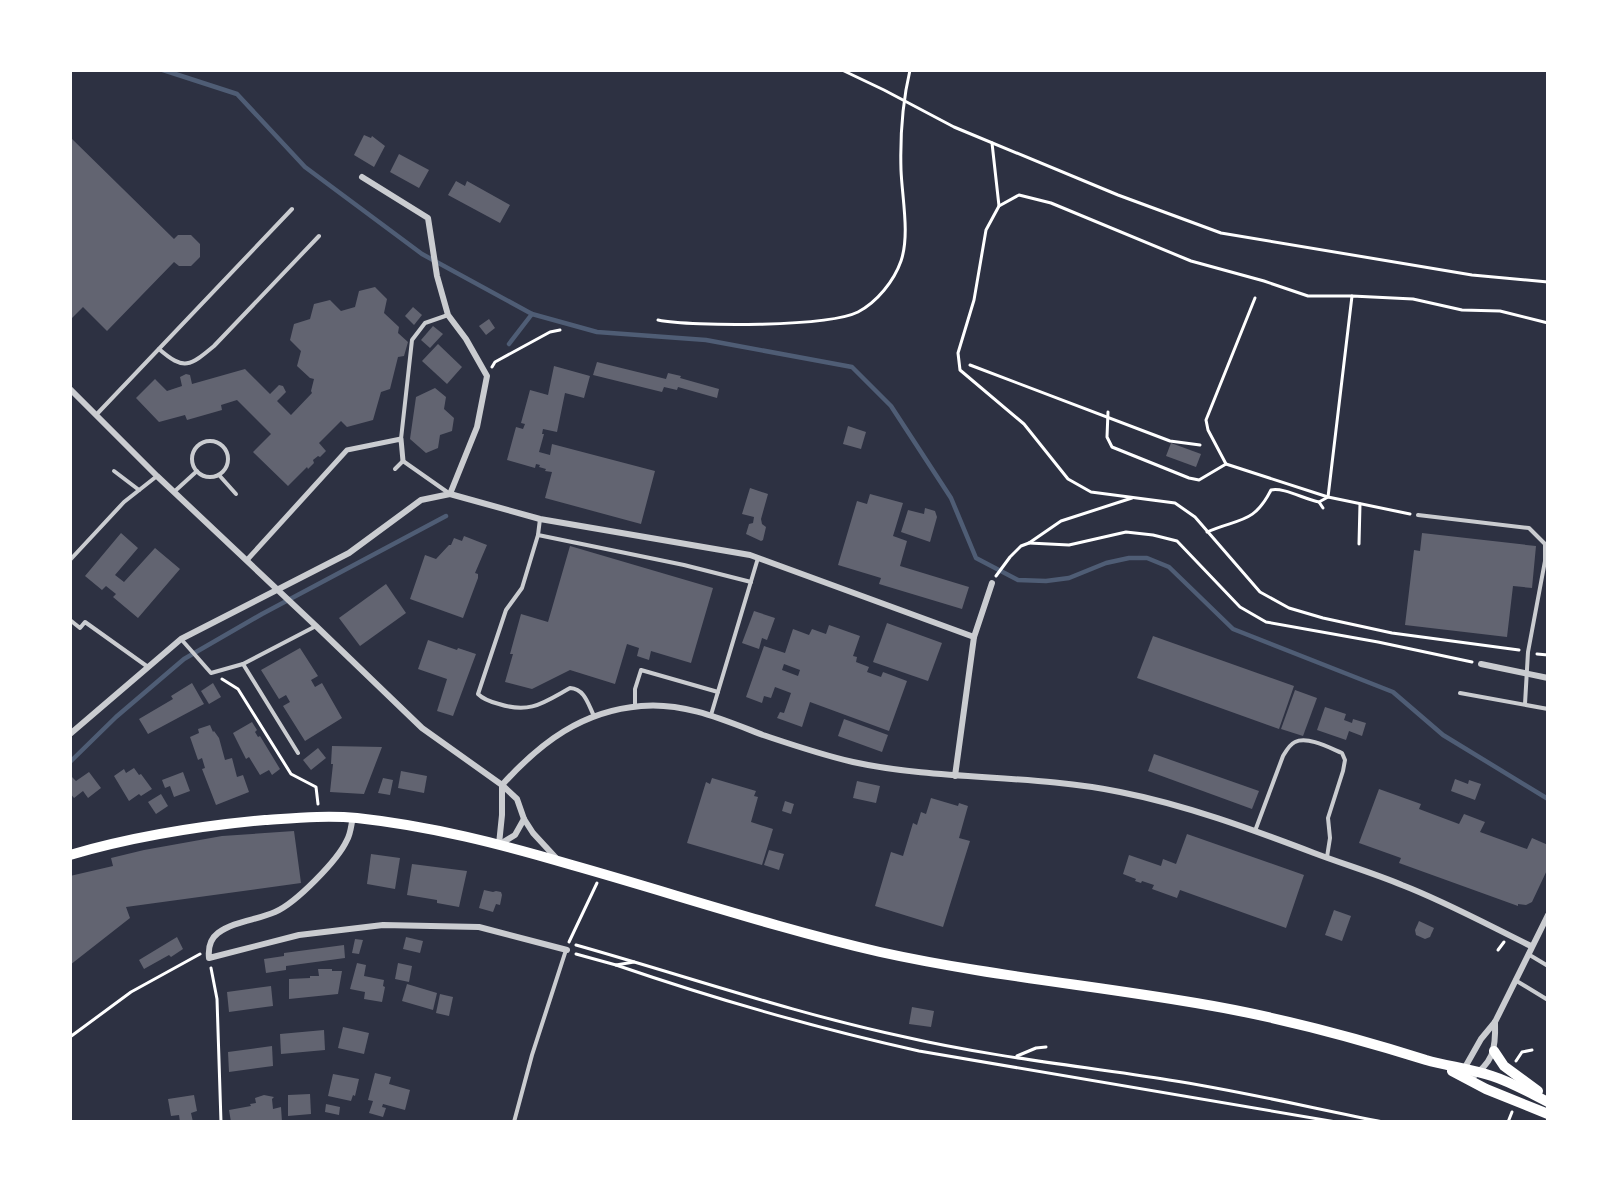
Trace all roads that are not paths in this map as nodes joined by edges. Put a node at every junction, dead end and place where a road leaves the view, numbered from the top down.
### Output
1 (362, 177) dead end
2 (292, 209) dead end
3 (319, 236) dead end
4 (448, 315) junction
5 (159, 349) junction
6 (70, 389) edge
7 (96, 415) junction
8 (401, 439) junction
9 (403, 461) junction
10 (395, 469) dead end
11 (114, 471) dead end
12 (196, 471) junction
13 (219, 475) junction
14 (157, 476) junction
15 (140, 490) junction
16 (175, 491) junction
17 (236, 494) dead end
18 (450, 494) junction
19 (1418, 515) road end
20 (540, 519) junction
21 (538, 535) junction
22 (758, 558) junction
23 (70, 560) edge
24 (247, 560) junction
25 (751, 582) junction
26 (992, 583) road end
27 (278, 590) junction
28 (70, 620) edge
29 (316, 626) junction
30 (974, 637) junction
31 (181, 639) junction
32 (243, 664) junction
33 (1481, 664) road end
34 (148, 667) junction
35 (1528, 674) junction
36 (1548, 678) edge
37 (718, 692) junction
38 (1460, 693) dead end
39 (1525, 704) junction
40 (635, 707) junction
41 (1548, 709) edge
42 (594, 716) junction
43 (711, 716) junction
44 (70, 734) edge
45 (298, 753) dead end
46 (955, 776) junction
47 (502, 785) junction
48 (353, 817) junction
49 (524, 819) junction
50 (1255, 831) junction
51 (499, 844) junction
52 (70, 855) edge
53 (1327, 858) junction
54 (558, 861) junction
55 (1548, 915) edge
56 (1531, 946) junction
57 (568, 947) joint
58 (1527, 953) junction
59 (1548, 966) edge
60 (1514, 980) junction
61 (1548, 1000) edge
62 (1495, 1022) junction
63 (1494, 1051) junction
64 (1468, 1074) junction
65 (1548, 1100) edge
66 (1548, 1114) edge
67 (514, 1122) edge

1 - 4 street
2 - 5 lane
3 - 5 lane
4 - 8 lane
4 - 18 street
5 - 7 lane
6 - 7 street
7 - 14 street
8 - 9 street
8 - 24 street
9 - 10 lane
9 - 18 lane
11 - 15 lane
12 - 13 lane
12 - 13 lane
12 - 16 lane
13 - 17 lane
14 - 15 lane
14 - 16 street
15 - 23 lane
16 - 24 street
18 - 20 street
18 - 27 street
19 - 35 lane
20 - 21 lane
20 - 22 street
21 - 25 lane
21 - 42 lane
22 - 25 lane
22 - 30 street
24 - 27 street
25 - 37 lane
26 - 30 street
27 - 29 street
27 - 31 street
28 - 34 lane
29 - 32 lane
29 - 47 street
30 - 46 street
31 - 32 lane
31 - 34 street
32 - 45 lane
33 - 35 street
34 - 44 street
35 - 36 street
35 - 39 lane
37 - 40 lane
37 - 43 lane
38 - 39 lane
39 - 41 lane
40 - 42 street
40 - 43 street
42 - 47 street
43 - 46 street
46 - 50 street
47 - 49 street
47 - 51 street
48 - 51 main road
48 - 52 main road
48 - 57 street
49 - 51 street
49 - 54 street
50 - 53 street
50 - 53 lane
51 - 54 main road
53 - 56 street
54 - 64 main road
55 - 56 street
56 - 58 street
57 - 67 lane
58 - 59 lane
58 - 60 street
60 - 61 lane
60 - 62 street
62 - 63 street
62 - 64 street
63 - 64 street
63 - 65 main road
64 - 65 main road
64 - 66 main road

